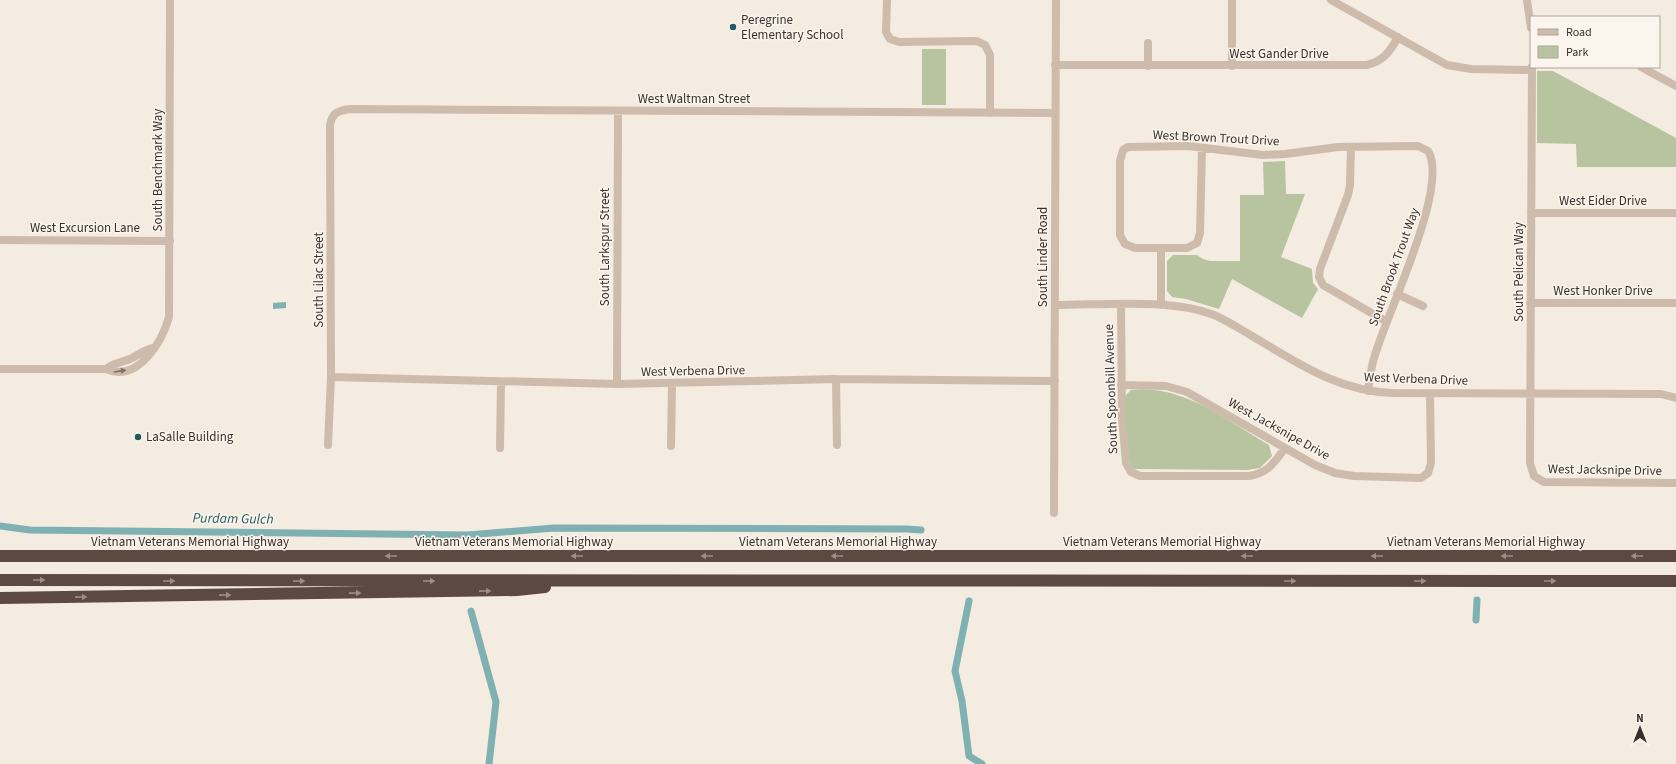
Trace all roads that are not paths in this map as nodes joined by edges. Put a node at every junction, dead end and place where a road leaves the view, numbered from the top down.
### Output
1 (170, 0) edge
2 (887, 0) edge
3 (1056, 0) edge
4 (1232, 0) edge
5 (1331, 0) edge
6 (1527, 0) edge
7 (1530, 20) edge
8 (1398, 37) junction
9 (1148, 43) dead end
10 (1055, 66) junction
11 (1148, 66) junction
12 (1232, 66) junction
13 (1532, 68) edge
14 (1643, 68) edge
15 (1676, 86) edge
16 (618, 111) junction
17 (990, 113) junction
18 (1055, 114) junction
19 (334, 115) joint
20 (1351, 147) junction
21 (1202, 148) junction
22 (1428, 151) joint
23 (1531, 213) junction
24 (1676, 213) edge
25 (0, 240) edge
26 (170, 240) junction
27 (1161, 248) junction
28 (1397, 294) junction
29 (1530, 303) junction
30 (1676, 303) edge
31 (1055, 305) junction
32 (1121, 305) junction
33 (1161, 305) junction
34 (1423, 306) dead end
35 (1387, 322) junction
36 (0, 369) edge
37 (331, 378) junction
38 (836, 379) junction
39 (1055, 381) junction
40 (501, 382) junction
41 (617, 384) junction
42 (672, 384) junction
43 (1121, 385) junction
44 (1368, 391) junction
45 (1430, 393) junction
46 (1530, 393) junction
47 (1676, 398) edge
48 (328, 445) dead end
49 (837, 445) dead end
50 (671, 446) dead end
51 (500, 448) dead end
52 (1285, 448) junction
53 (1534, 476) joint
54 (1676, 483) edge
55 (1054, 513) dead end
56 (0, 551) edge
57 (0, 556) edge
58 (21, 556) junction
59 (1676, 556) edge
60 (0, 580) edge
61 (600, 581) junction
62 (1676, 581) edge
63 (0, 598) edge

1 - 26 street, South Benchmark Way
2 - 17 street
3 - 10 street, South Linder Road
4 - 12 street
5 - 8 street
6 - 7 street
8 - 12 street, West Gander Drive
8 - 13 street
9 - 11 street
10 - 11 street, West Gander Drive
10 - 18 street, South Linder Road
11 - 12 street, West Gander Drive
13 - 23 street, South Pelican Way
14 - 15 street
16 - 17 street, West Waltman Street
16 - 19 street, West Waltman Street
16 - 41 street, South Larkspur Street
17 - 18 street, West Waltman Street
18 - 31 street, South Linder Road
19 - 37 street, South Lilac Street
20 - 21 street, West Brown Trout Drive
20 - 22 street, West Brown Trout Drive
20 - 35 street
21 - 27 street
21 - 27 street, West Brown Trout Drive
22 - 28 street, South Brook Trout Way
23 - 24 street, West Eider Drive
23 - 29 street, South Pelican Way
25 - 26 street, West Excursion Lane
26 - 36 street, South Benchmark Way
27 - 33 street
28 - 34 street
28 - 35 street, South Brook Trout Way
29 - 30 street, West Honker Drive
29 - 46 street, South Pelican Way
31 - 32 street, West Verbena Drive
31 - 39 street, South Linder Road
32 - 33 street, West Verbena Drive
32 - 43 street, South Spoonbill Avenue
33 - 44 street, West Verbena Drive
35 - 44 street, South Brook Trout Way
37 - 40 street, West Verbena Drive
37 - 48 street, South Lilac Street
38 - 39 street, West Verbena Drive
38 - 42 street, West Verbena Drive
38 - 49 street
39 - 55 street, South Linder Road
40 - 41 street, West Verbena Drive
40 - 51 street
41 - 42 street, West Verbena Drive
42 - 50 street
43 - 52 street, West Jacksnipe Drive
43 - 52 street, South Spoonbill Avenue
44 - 45 street, West Verbena Drive
45 - 46 street, West Verbena Drive
45 - 52 street, West Jacksnipe Drive
46 - 47 street, West Verbena Drive
46 - 53 street, South Pelican Way
53 - 54 street, West Jacksnipe Drive
56 - 58 highway
57 - 58 highway, Vietnam Veterans Memorial Highway
59 -> 58 highway, Vietnam Veterans Memorial Highway
60 -> 61 highway
61 -> 62 highway
63 -> 61 highway

